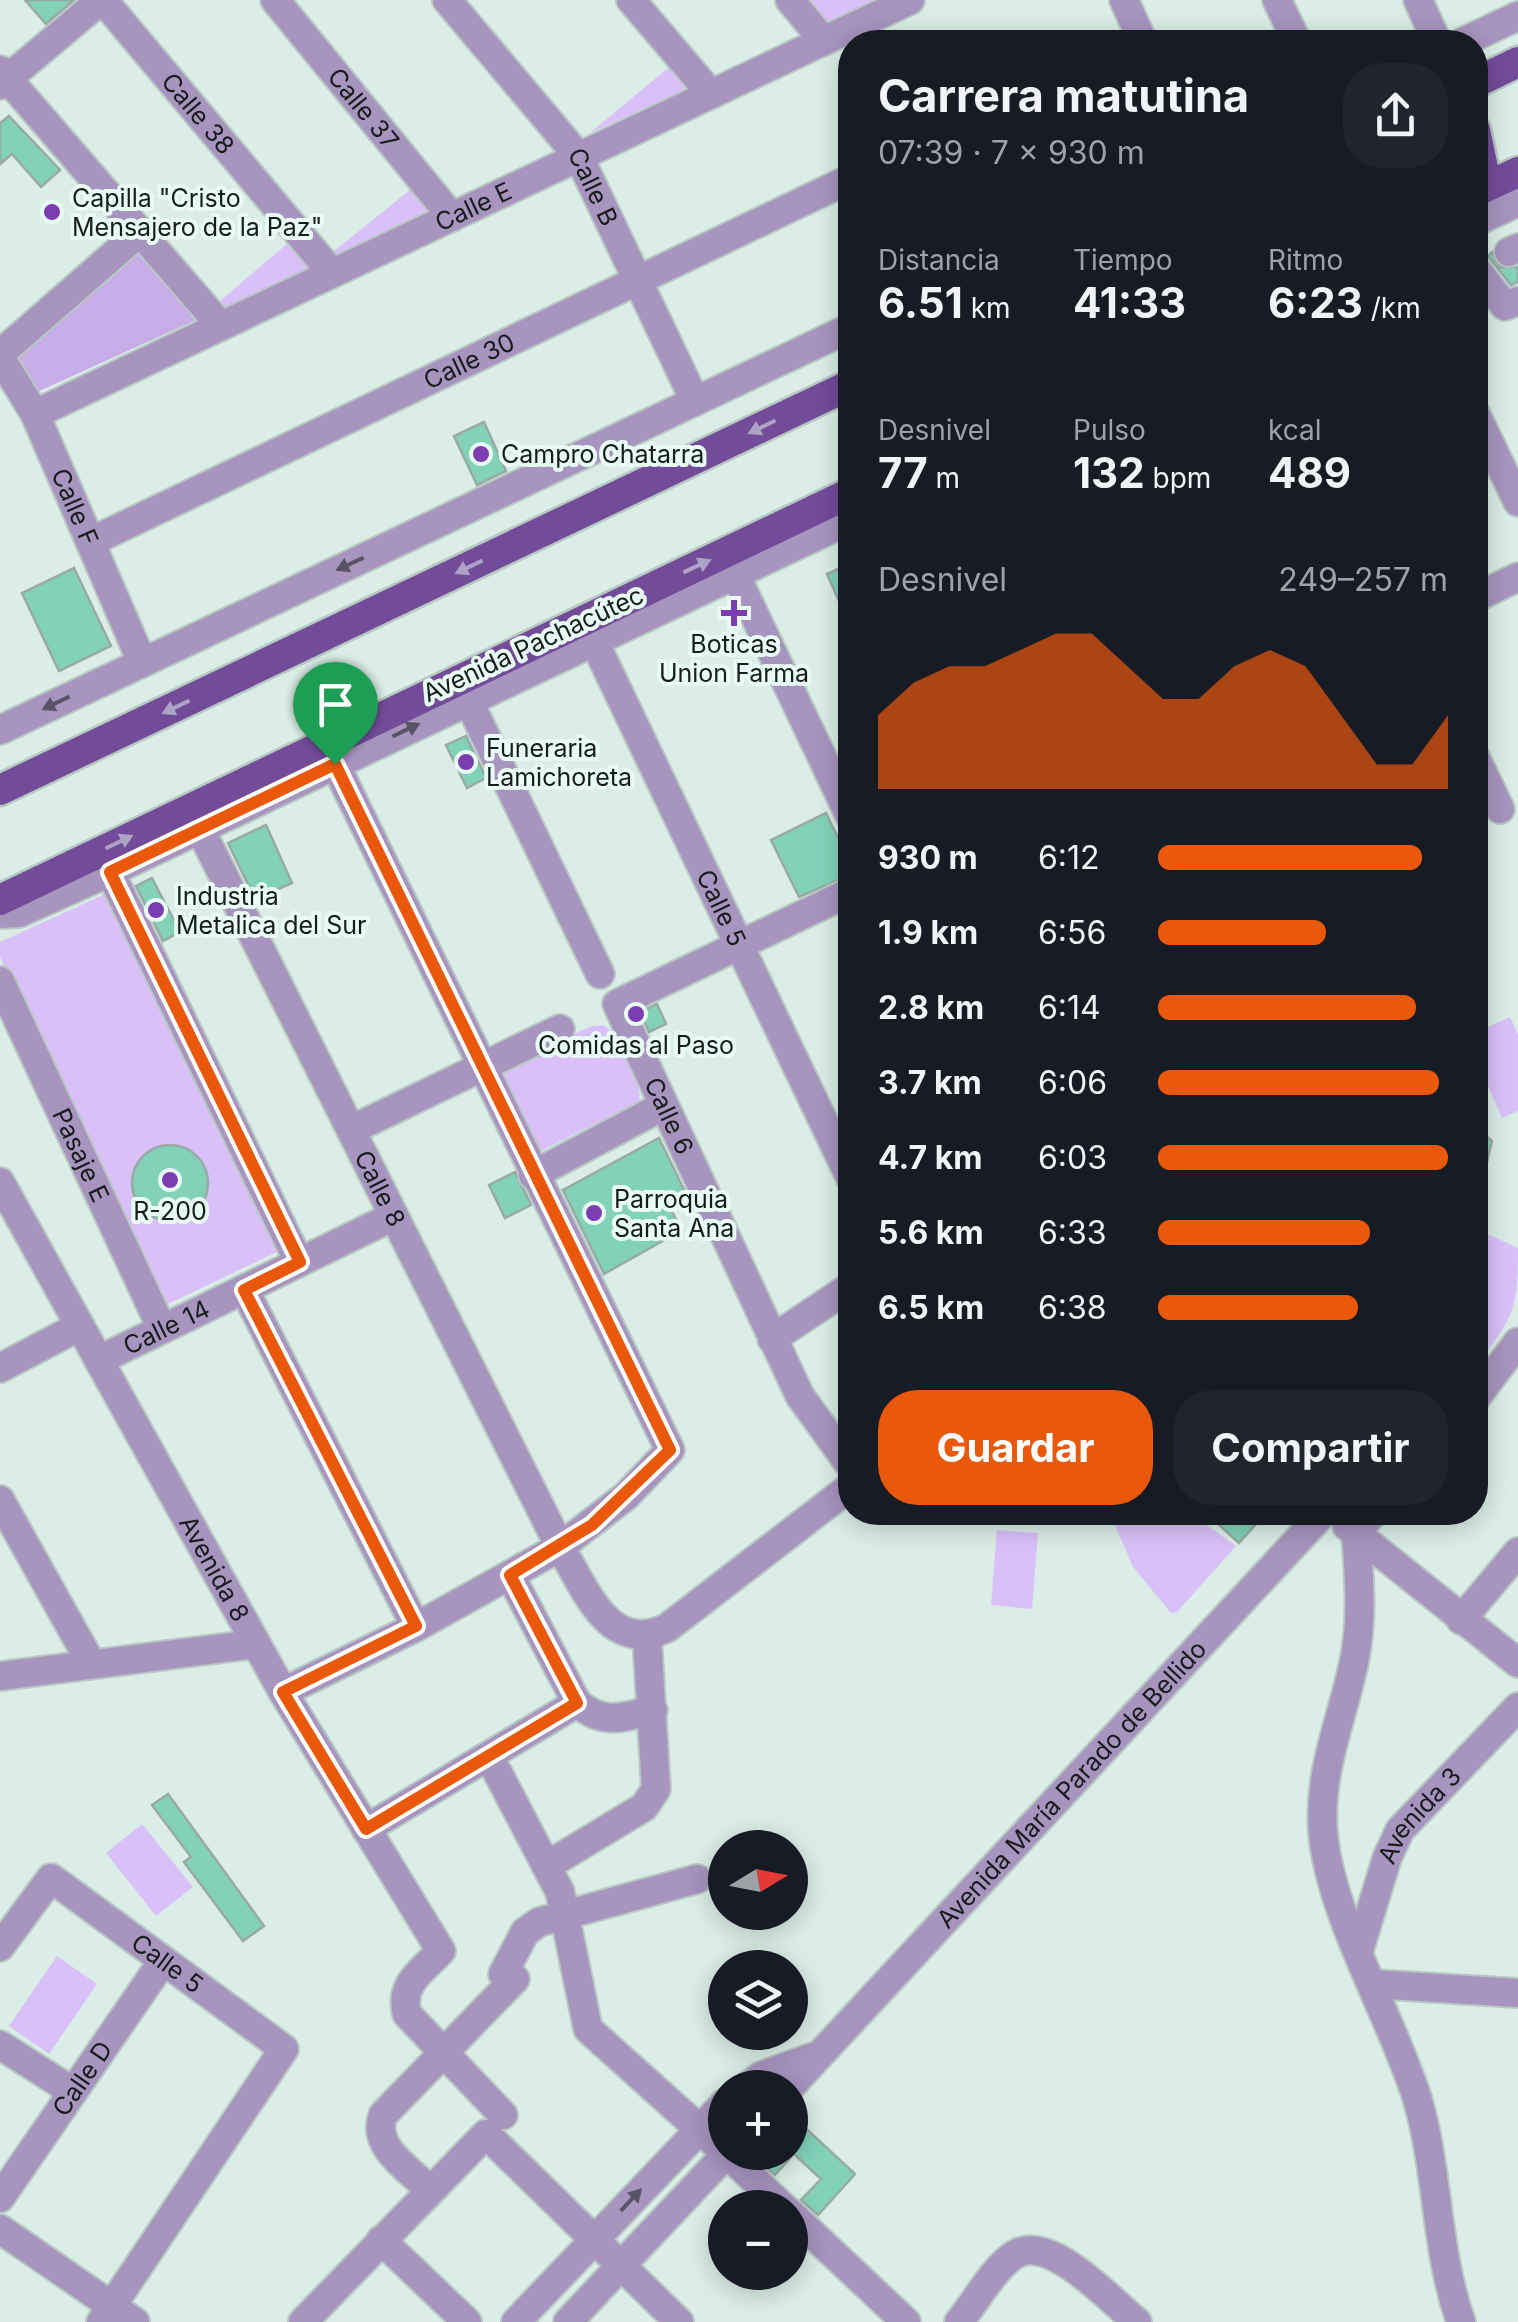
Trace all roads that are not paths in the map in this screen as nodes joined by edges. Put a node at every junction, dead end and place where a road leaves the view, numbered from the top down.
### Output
1 (102, 0) edge
2 (275, 0) edge
3 (447, 0) edge
4 (631, 0) edge
5 (790, 0) edge
6 (910, 0) edge
7 (1124, 0) edge
8 (1276, 0) edge
9 (1418, 0) edge
10 (1518, 16) edge
11 (847, 30) edge
12 (1137, 30) edge
13 (1291, 30) edge
14 (1432, 30) edge
15 (1488, 30) edge
16 (838, 34) edge
17 (824, 41) junction
18 (1518, 62) edge
19 (1488, 76) edge
20 (3, 78) edge
21 (711, 94) junction
22 (580, 156) junction
23 (1518, 172) edge
24 (838, 185) edge
25 (1488, 186) edge
26 (1517, 208) edge
27 (452, 216) junction
28 (1488, 218) edge
29 (140, 231) junction
30 (1492, 259) edge
31 (332, 273) junction
32 (638, 280) junction
33 (1518, 301) edge
34 (221, 326) junction
35 (838, 334) edge
36 (0, 355) edge
37 (838, 391) edge
38 (696, 402) junction
39 (35, 414) junction
40 (1488, 440) edge
41 (838, 498) edge
42 (1518, 502) edge
43 (838, 526) edge
44 (90, 542) junction
45 (735, 574) junction
46 (1518, 577) edge
47 (1488, 592) edge
48 (593, 639) junction
49 (142, 662) junction
50 (468, 700) junction
51 (0, 730) edge
52 (335, 764) junction
53 (1488, 784) edge
54 (0, 790) edge
55 (838, 791) edge
56 (1500, 809) dead end
57 (200, 829) junction
58 (110, 872) junction
59 (838, 898) edge
60 (0, 900) edge
61 (0, 914) edge
62 (738, 946) junction
63 (600, 974) dead end
64 (0, 982) edge
65 (560, 1029) dead end
66 (481, 1067) junction
67 (662, 1106) junction
68 (351, 1130) junction
69 (838, 1152) edge
70 (533, 1176) junction
71 (0, 1182) edge
72 (394, 1216) junction
73 (300, 1262) junction
74 (244, 1290) junction
75 (838, 1295) edge
76 (80, 1326) junction
77 (162, 1330) junction
78 (772, 1340) junction
79 (1518, 1342) edge
80 (99, 1360) junction
81 (0, 1368) edge
82 (1488, 1382) edge
83 (838, 1448) edge
84 (838, 1497) edge
85 (4, 1515) edge
86 (1315, 1525) edge
87 (1365, 1525) edge
88 (1367, 1525) edge
89 (560, 1547) junction
90 (1518, 1552) edge
91 (510, 1575) junction
92 (1461, 1620) junction
93 (416, 1626) junction
94 (647, 1637) junction
95 (256, 1644) junction
96 (91, 1663) junction
97 (1518, 1663) edge
98 (0, 1676) edge
99 (283, 1692) junction
100 (577, 1703) junction
101 (1518, 1708) edge
102 (653, 1710) junction
103 (489, 1756) junction
104 (366, 1829) junction
105 (548, 1865) junction
106 (697, 1879) dead end
107 (566, 1912) junction
108 (0, 1948) edge
109 (1359, 1950) junction
110 (163, 1961) junction
111 (1373, 1984) junction
112 (1518, 1993) edge
113 (0, 2045) edge
114 (443, 2053) junction
115 (819, 2055) junction
116 (778, 2070) edge
117 (805, 2070) edge
118 (72, 2091) junction
119 (708, 2119) edge
120 (494, 2124) junction
121 (698, 2128) junction
122 (708, 2137) edge
123 (710, 2170) edge
124 (744, 2170) edge
125 (430, 2190) junction
126 (765, 2190) edge
127 (0, 2198) edge
128 (0, 2229) edge
129 (808, 2230) edge
130 (382, 2240) junction
131 (593, 2240) junction
132 (620, 2267) junction
133 (116, 2317) edge
134 (303, 2322) edge
135 (467, 2322) edge
136 (516, 2322) edge
137 (568, 2322) edge
138 (678, 2322) edge
139 (906, 2322) edge
140 (959, 2322) edge
141 (1137, 2322) edge
142 (1461, 2322) edge

1 - 20 street
1 - 31 street, Calle 38
2 - 27 street, Calle 37
3 - 22 street, Calle B
4 - 21 street
5 - 17 street
6 - 11 street, Calle E
7 - 12 street
8 - 13 street
9 - 14 street
10 - 15 street
16 - 17 street, Calle E
17 - 21 street, Calle E
18 - 19 main road
20 - 29 street
21 - 22 street, Calle E
22 - 27 street, Calle E
22 - 32 street, Calle B
23 - 25 main road
24 - 32 street, Calle 30
26 - 28 street
27 - 31 street, Calle E
29 - 34 street
29 - 36 street
30 - 33 street
31 - 34 street, Calle E
32 - 38 street, Calle B
32 - 44 street, Calle 30
34 - 39 street, Calle E
35 - 38 street
36 - 39 street, Calle F
37 -> 54 main road
38 -> 49 street
39 - 44 street, Calle F
40 - 42 street
60 -> 41 main road, Avenida Pachacútec
43 - 45 street, Avenida Pachacútec
44 - 49 street, Calle F
45 - 48 street, Avenida Pachacútec
45 - 55 street
46 - 47 street
48 - 50 street, Avenida Pachacútec
48 - 62 street, Calle 5
49 -> 51 street
52 -> 50 street, Avenida Pachacútec
50 - 63 street
52 - 57 street, Avenida Pachacútec
52 - 66 street
53 - 56 street
57 - 58 street, Avenida Pachacútec
57 - 68 street, Calle 8
58 - 61 street, Avenida Pachacútec
58 - 73 street
59 - 62 street
62 - 67 street, Calle 6
62 - 69 street, Calle 5
64 - 77 street, Pasaje E
65 - 66 street
66 - 68 street
66 - 70 street
67 - 70 street
67 - 78 street, Calle 6
68 - 72 street, Calle 8
70 - 89 street
71 - 76 street, Avenida 8
72 - 73 street, Calle 14
72 - 89 street, Calle 8
73 - 74 street, Calle 14
74 - 77 street, Calle 14
74 - 93 street
75 - 78 street
76 - 80 street, Avenida 8
76 - 81 street
77 - 80 street, Calle 14
78 - 83 street, Calle 6
79 - 82 street
80 - 95 street, Avenida 8
84 - 94 street
85 - 96 street
86 - 115 street, Avenida María Parado de Bellido
87 - 109 street
88 - 92 street
89 - 91 street
89 - 94 street, Calle 8
90 - 92 street
91 - 93 street
91 - 100 street
92 - 97 street
93 - 99 street
94 - 102 street
95 - 96 street
95 - 99 street, Avenida 8
96 - 98 street
99 - 104 street, Avenida 8
100 - 102 street
100 - 103 street
101 - 109 street, Avenida 3
102 - 105 street
103 - 104 street
103 - 105 street
104 - 114 street, Avenida 8
105 - 107 street
106 - 107 street
107 - 114 street
107 - 121 street
108 - 110 street, Calle 5
109 - 111 street
110 - 118 street, Calle D
110 - 133 street, Calle 5
111 - 112 street
111 - 142 street
113 - 118 street
114 - 120 street
114 - 125 street
115 - 116 street, Avenida María Parado de Bellido
115 - 117 street, Avenida María Parado de Bellido
118 - 127 street, Calle D
119 - 121 street
120 - 125 street
120 - 131 street
121 - 122 street
131 -> 121 street
123 - 132 street
124 - 126 street
125 - 130 street
128 - 133 street
129 - 139 street
130 - 134 street
130 - 135 street
131 - 132 street
131 - 136 street
132 - 137 street
132 - 138 street
140 - 141 street

